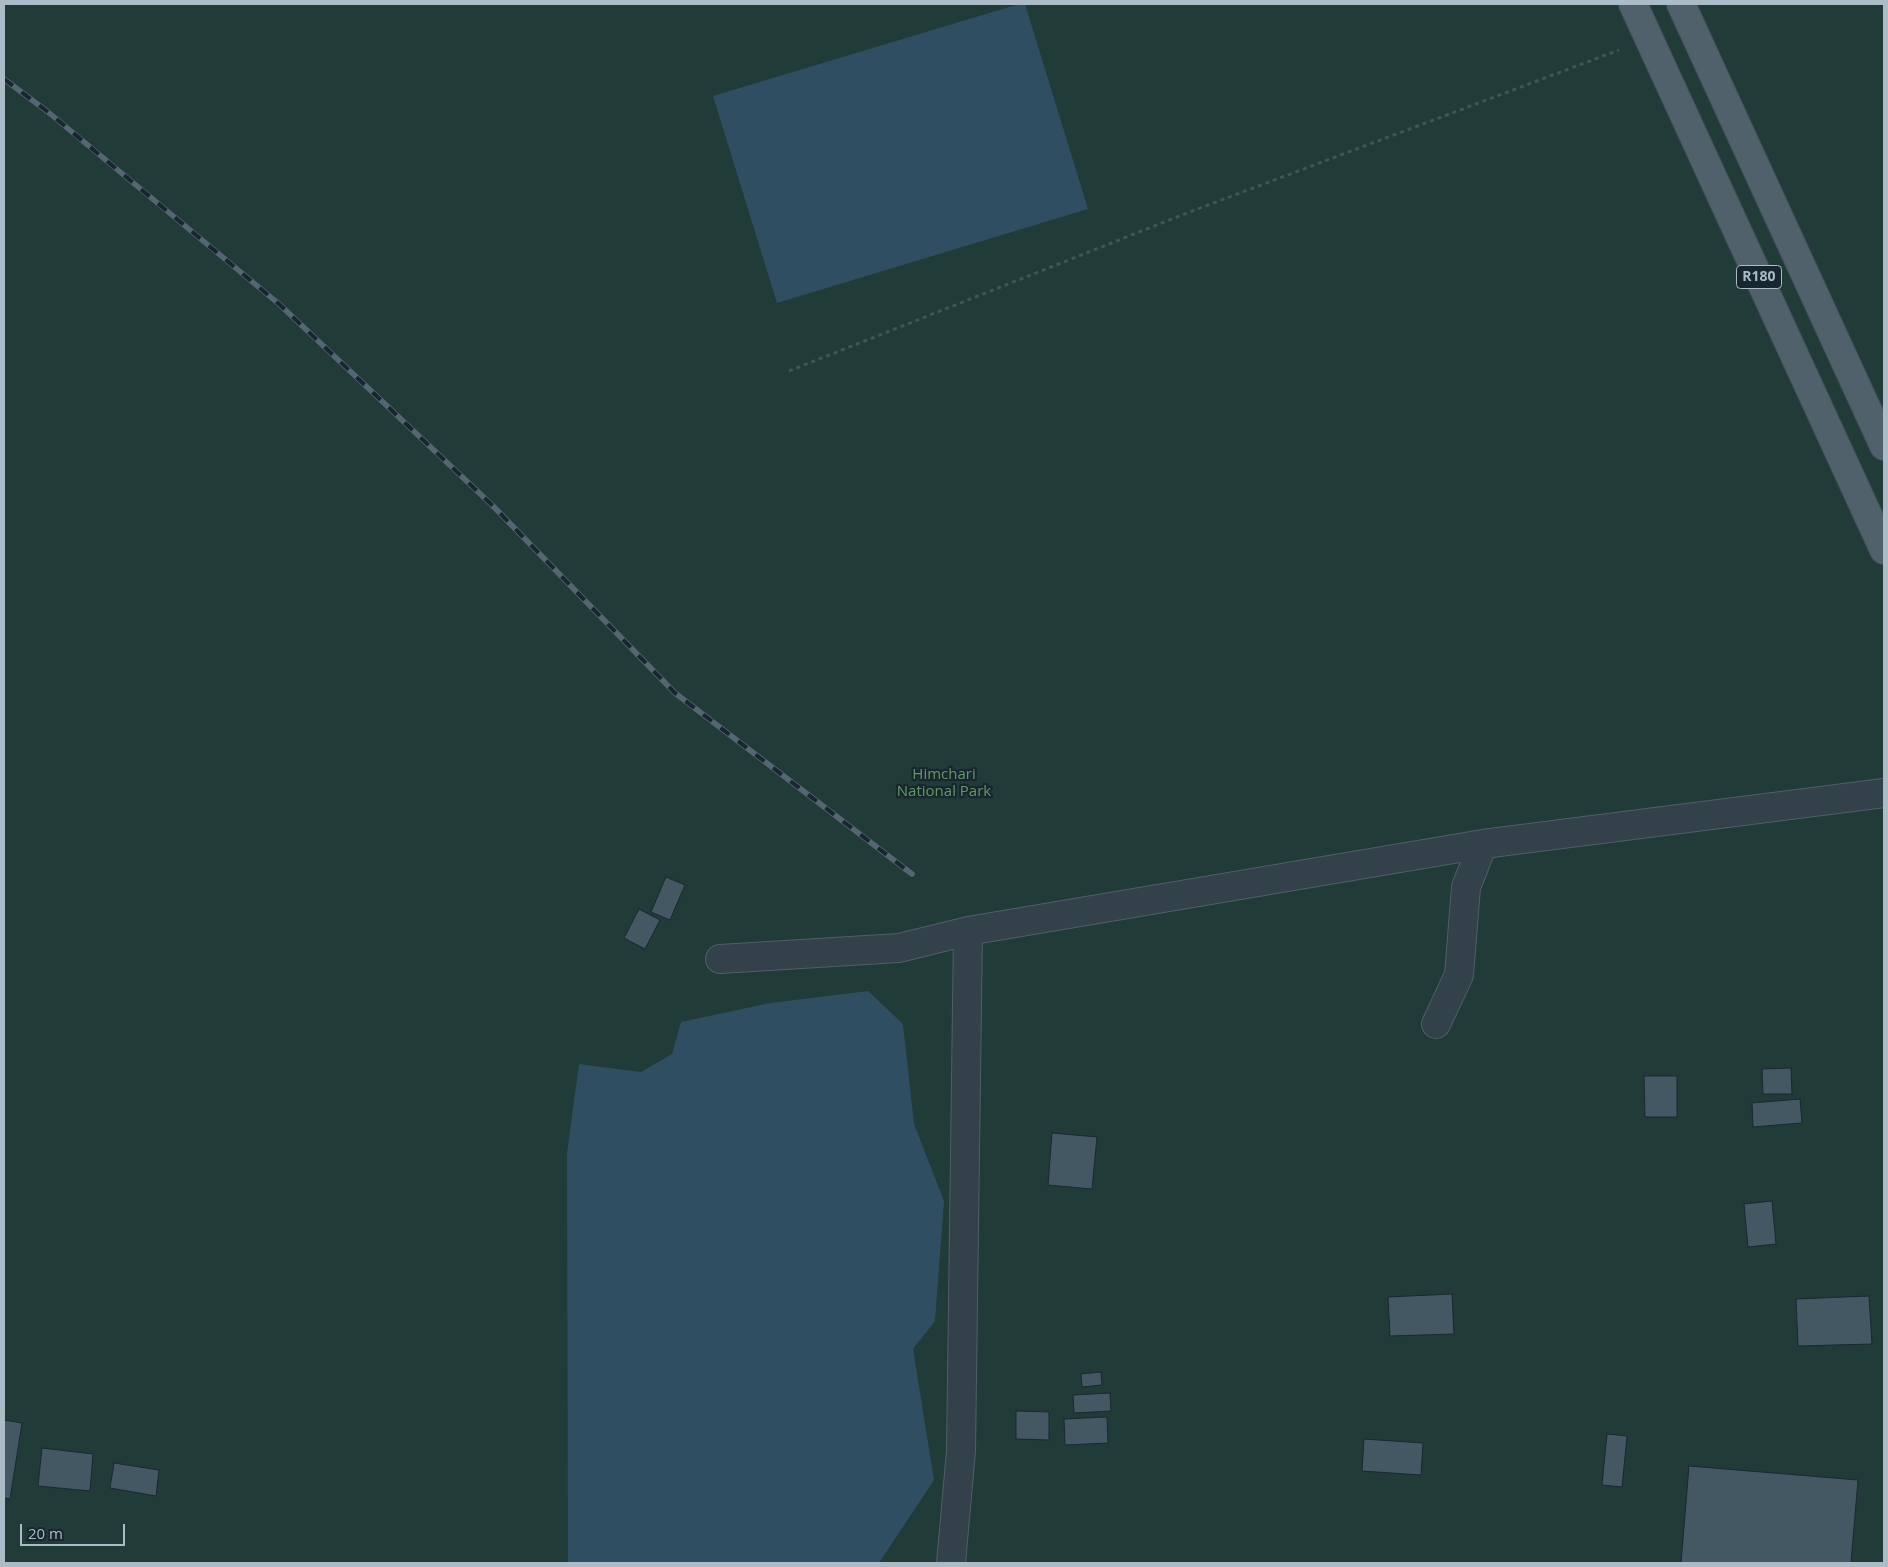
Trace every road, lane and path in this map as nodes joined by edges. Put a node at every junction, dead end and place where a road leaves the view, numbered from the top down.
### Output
1 (1633, 4) edge
2 (1681, 4) edge
3 (1650, 39) junction
4 (789, 371) dead end
5 (1884, 446) edge
6 (1884, 550) edge
7 (1884, 792) edge
8 (1482, 844) junction
9 (968, 931) junction
10 (720, 960) dead end
11 (1436, 1024) dead end
12 (951, 1563) edge

1 - 3 main road, R180
2 - 5 main road, R180
3 - 4 path
3 - 6 main road, R180
7 - 8 street
8 - 9 street
8 - 11 street
9 - 10 street
9 - 12 street

